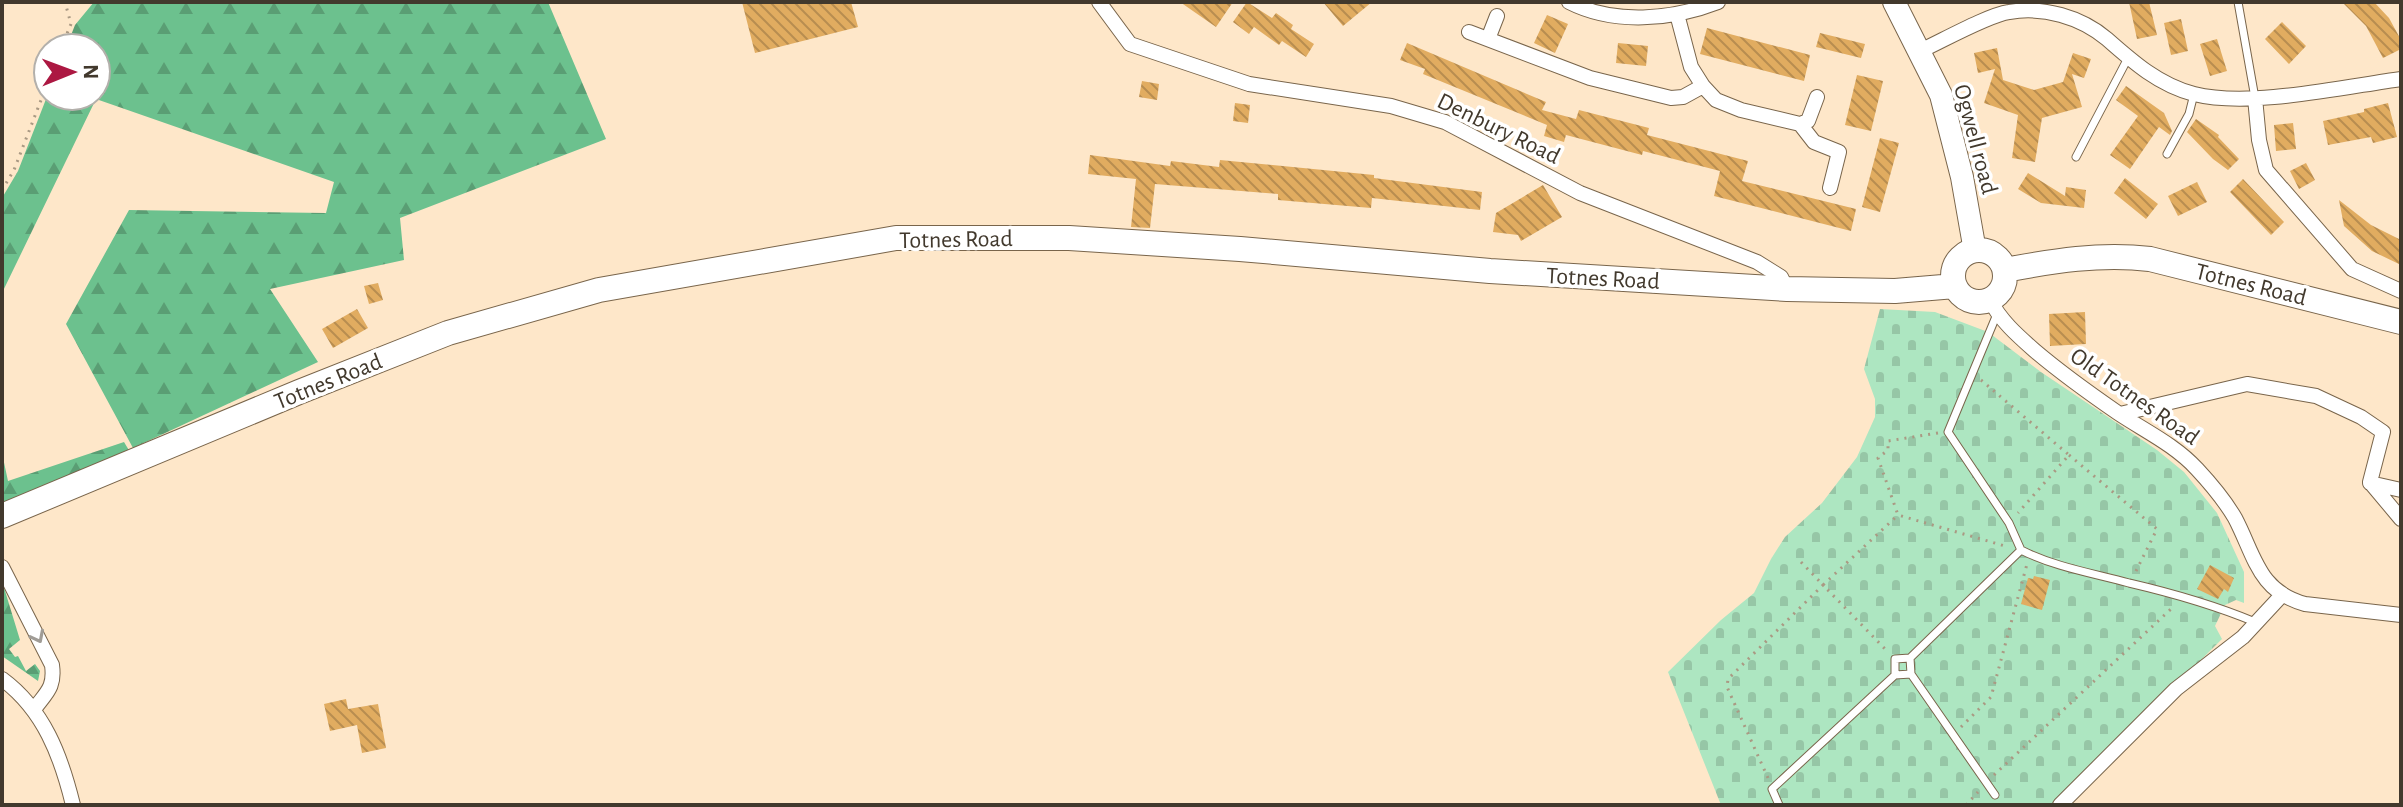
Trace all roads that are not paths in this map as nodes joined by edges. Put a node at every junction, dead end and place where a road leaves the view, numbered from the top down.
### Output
1 (1099, 2) edge
2 (1569, 2) edge
3 (1718, 2) edge
4 (1894, 2) edge
5 (2238, 2) edge
6 (2007, 7) edge
7 (1677, 14) junction
8 (1497, 16) dead end
9 (1469, 32) dead end
10 (1488, 39) junction
11 (1920, 51) junction
12 (2128, 58) junction
13 (2401, 79) edge
14 (1703, 86) junction
15 (2194, 94) junction
16 (1817, 97) dead end
17 (2255, 98) junction
18 (1800, 124) junction
19 (2167, 154) dead end
20 (2076, 157) dead end
21 (1830, 188) dead end
22 (1975, 251) junction
23 (2005, 270) junction
24 (1955, 286) junction
25 (1787, 289) junction
26 (2401, 291) edge
27 (1993, 307) junction
28 (2401, 322) edge
29 (2120, 414) junction
30 (2370, 482) junction
31 (2401, 490) edge
32 (2, 516) edge
33 (2401, 519) edge
34 (2021, 550) junction
35 (2, 567) edge
36 (2282, 595) junction
37 (2401, 615) edge
38 (2257, 623) junction
39 (1910, 658) junction
40 (1911, 674) junction
41 (1895, 675) junction
42 (2, 679) edge
43 (35, 708) junction
44 (1995, 795) dead end
45 (73, 805) edge
46 (1779, 805) edge
47 (2060, 805) edge

1 - 25 street, Denbury Road
2 - 7 street
3 - 7 street
4 - 11 street, Ogwell road
5 - 17 lane
6 - 11 street
6 - 12 street
7 - 14 street
8 - 10 street
9 - 10 street
10 - 14 street
11 - 22 street, Ogwell road
12 - 15 street
12 - 20 lane
13 - 17 street
14 - 18 street
15 - 17 street
15 - 19 lane
16 - 18 street
17 - 26 street
18 - 21 street
22 - 23 main road
22 - 24 main road
23 - 27 main road
23 - 28 main road, Totnes Road
24 - 25 main road, Totnes Road
24 - 27 main road
25 - 32 main road, Totnes Road
27 - 29 street, Old Totnes Road
27 - 34 lane
29 - 30 street
29 - 36 street, Old Totnes Road
30 - 31 street
30 - 33 street
34 - 38 lane
34 - 39 lane
35 -> 43 street
36 - 37 street
36 - 38 street
38 - 47 street
39 - 40 lane
39 - 41 lane
40 - 41 lane
40 - 44 lane
41 - 46 lane
42 - 43 street
43 - 45 street

